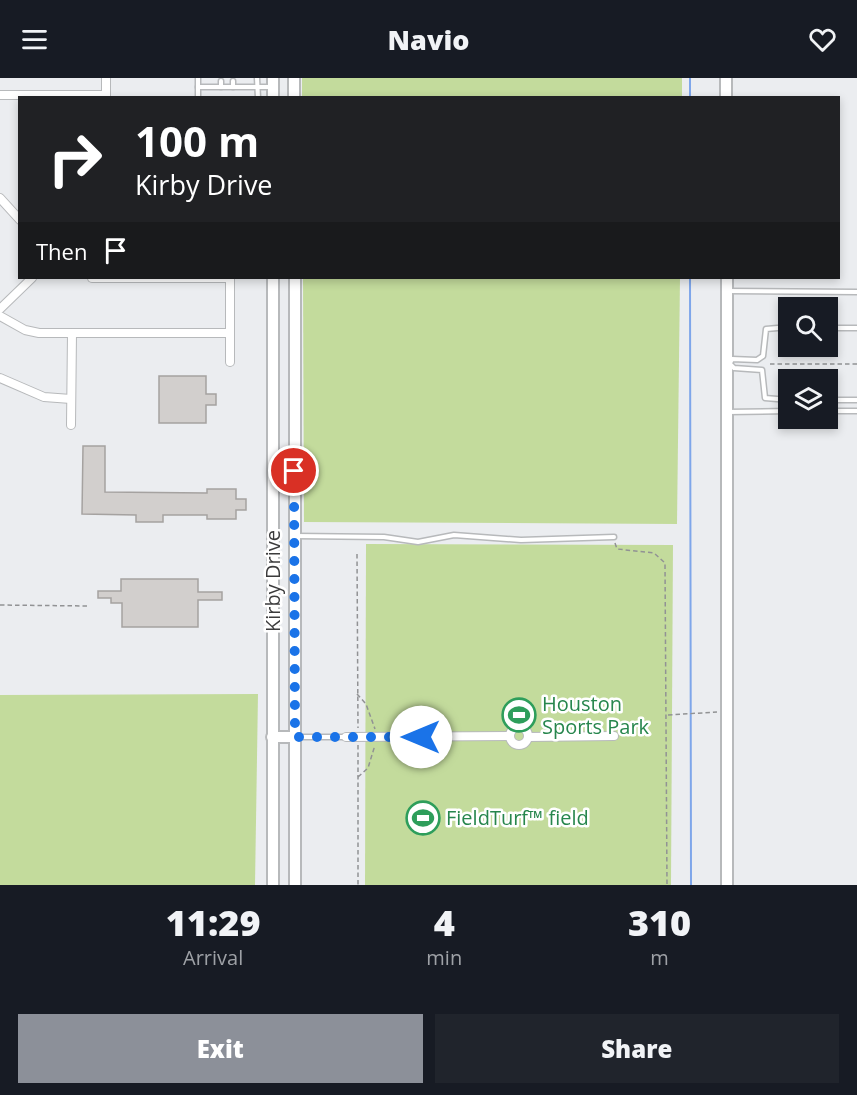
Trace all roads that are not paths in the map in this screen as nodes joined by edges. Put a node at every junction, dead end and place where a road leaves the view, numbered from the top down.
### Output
1 (106, 78) edge
2 (198, 78) edge
3 (258, 78) edge
4 (294, 78) edge
5 (726, 78) edge
6 (221, 81) dead end
7 (233, 81) dead end
8 (244, 81) dead end
9 (198, 87) junction
10 (221, 87) junction
11 (233, 87) junction
12 (244, 87) junction
13 (258, 87) junction
14 (273, 87) edge
15 (0, 95) edge
16 (53, 96) edge
17 (106, 96) edge
18 (198, 96) edge
19 (258, 96) edge
20 (294, 96) edge
21 (726, 96) edge
22 (0, 198) edge
23 (18, 215) edge
24 (31, 279) edge
25 (230, 279) edge
26 (273, 279) edge
27 (295, 279) edge
28 (726, 279) edge
29 (726, 291) junction
30 (857, 291) edge
31 (0, 309) edge
32 (0, 316) edge
33 (778, 328) edge
34 (838, 328) edge
35 (857, 328) edge
36 (72, 333) junction
37 (230, 333) junction
38 (230, 362) dead end
39 (728, 363) junction
40 (0, 378) edge
41 (273, 384) junction
42 (294, 384) junction
43 (71, 399) junction
44 (778, 399) edge
45 (838, 400) edge
46 (857, 400) edge
47 (778, 411) edge
48 (838, 411) edge
49 (857, 411) edge
50 (727, 412) junction
51 (71, 425) dead end
52 (274, 536) junction
53 (294, 536) junction
54 (614, 537) road end
55 (510, 736) junction
56 (614, 736) dead end
57 (272, 737) junction
58 (295, 737) junction
59 (346, 737) joint
60 (529, 737) junction
61 (273, 885) edge
62 (295, 885) edge
63 (727, 885) edge

1 - 17 street
2 - 9 lane
3 - 13 lane
4 - 20 street
5 - 21 street
6 - 10 lane
7 - 11 lane
8 - 12 lane
9 - 10 lane
9 - 18 lane
10 - 11 lane
11 - 12 lane
12 - 13 lane
13 - 14 lane
13 - 19 lane
15 - 16 street
16 - 17 street
22 - 23 street
24 - 31 street
25 - 37 street
26 - 41 street, Kirby Drive
27 - 42 street, Kirby Drive
28 - 29 street
29 - 30 lane
29 - 39 street
32 - 36 street
33 - 39 lane
34 - 35 lane
36 - 37 street
36 - 43 street
37 - 38 street
39 - 44 lane
39 - 50 street
40 - 43 street
41 - 42 street
41 - 52 street, Kirby Drive
42 - 53 street, Kirby Drive
43 - 51 street
45 - 46 lane
47 - 50 lane
48 - 49 lane
50 - 63 street
52 - 53 street
52 - 57 street, Kirby Drive
53 - 54 lane
53 - 58 street, Kirby Drive
55 - 59 street
55 - 60 street
55 - 60 street
56 - 60 street
57 - 58 street
57 - 61 street, Kirby Drive
58 - 59 lane
58 - 62 street, Kirby Drive

